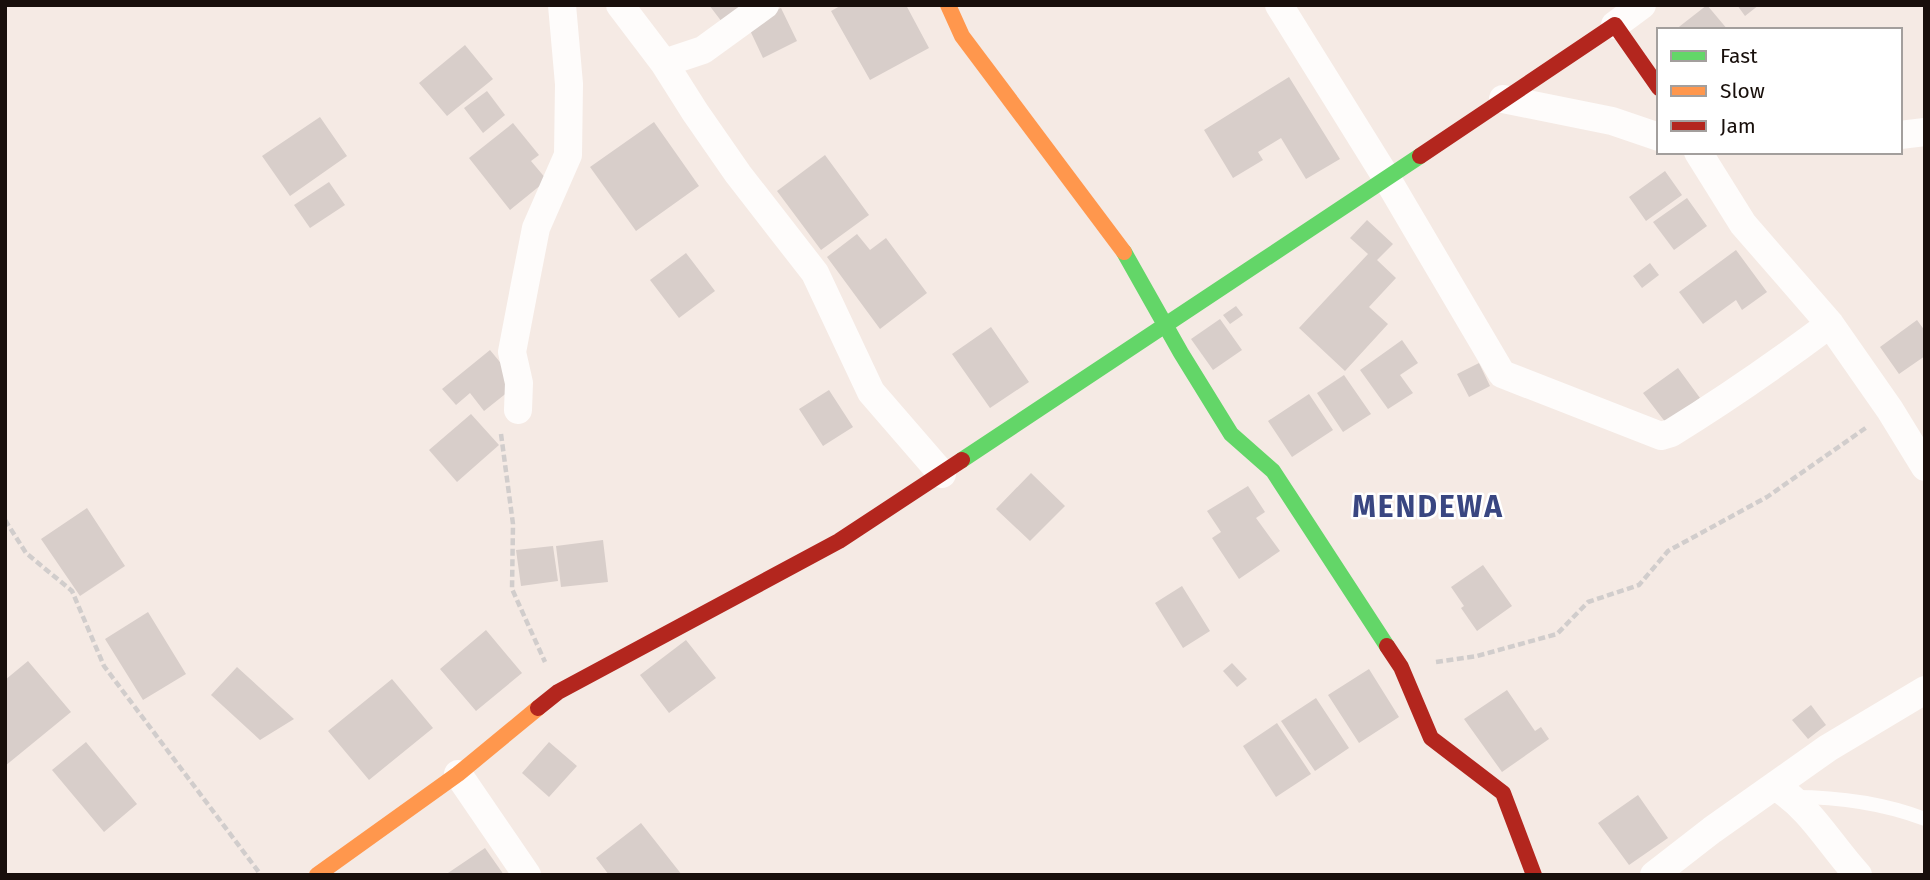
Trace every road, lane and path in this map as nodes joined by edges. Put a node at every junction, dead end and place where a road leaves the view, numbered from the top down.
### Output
1 (562, 5) edge
2 (620, 5) edge
3 (765, 5) edge
4 (948, 5) edge
5 (1279, 5) edge
6 (1642, 5) edge
7 (1615, 25) junction
8 (664, 63) junction
9 (1657, 85) edge
10 (1503, 99) junction
11 (1925, 132) edge
12 (1902, 135) edge
13 (1657, 136) edge
14 (1699, 154) edge
15 (1387, 177) junction
16 (1166, 324) junction
17 (1830, 324) junction
18 (518, 410) joint
19 (1890, 410) junction
20 (1925, 467) edge
21 (942, 474) junction
22 (5, 520) edge
23 (1401, 667) junction
24 (1925, 690) edge
25 (558, 692) junction
26 (458, 774) junction
27 (1784, 792) junction
28 (1925, 819) edge
29 (261, 875) edge
30 (317, 875) edge
31 (527, 875) edge
32 (1534, 875) edge
33 (1654, 875) edge
34 (1858, 875) edge

1 - 18 street
2 - 8 street
3 - 8 street
4 - 16 street
5 - 15 street
6 - 7 street
7 - 9 street
7 - 10 street
8 - 21 street
10 - 13 street
10 - 15 street
11 - 12 street
14 - 17 street
15 - 16 street
15 - 17 street
16 - 21 street
16 - 23 street
17 - 19 street
18 - 25 path
19 - 20 street
19 - 23 path
21 - 25 street
22 - 29 path
23 - 32 street
24 - 27 street
25 - 26 street
26 - 30 street
26 - 31 street
27 - 28 lane
27 - 33 street
27 - 34 street

